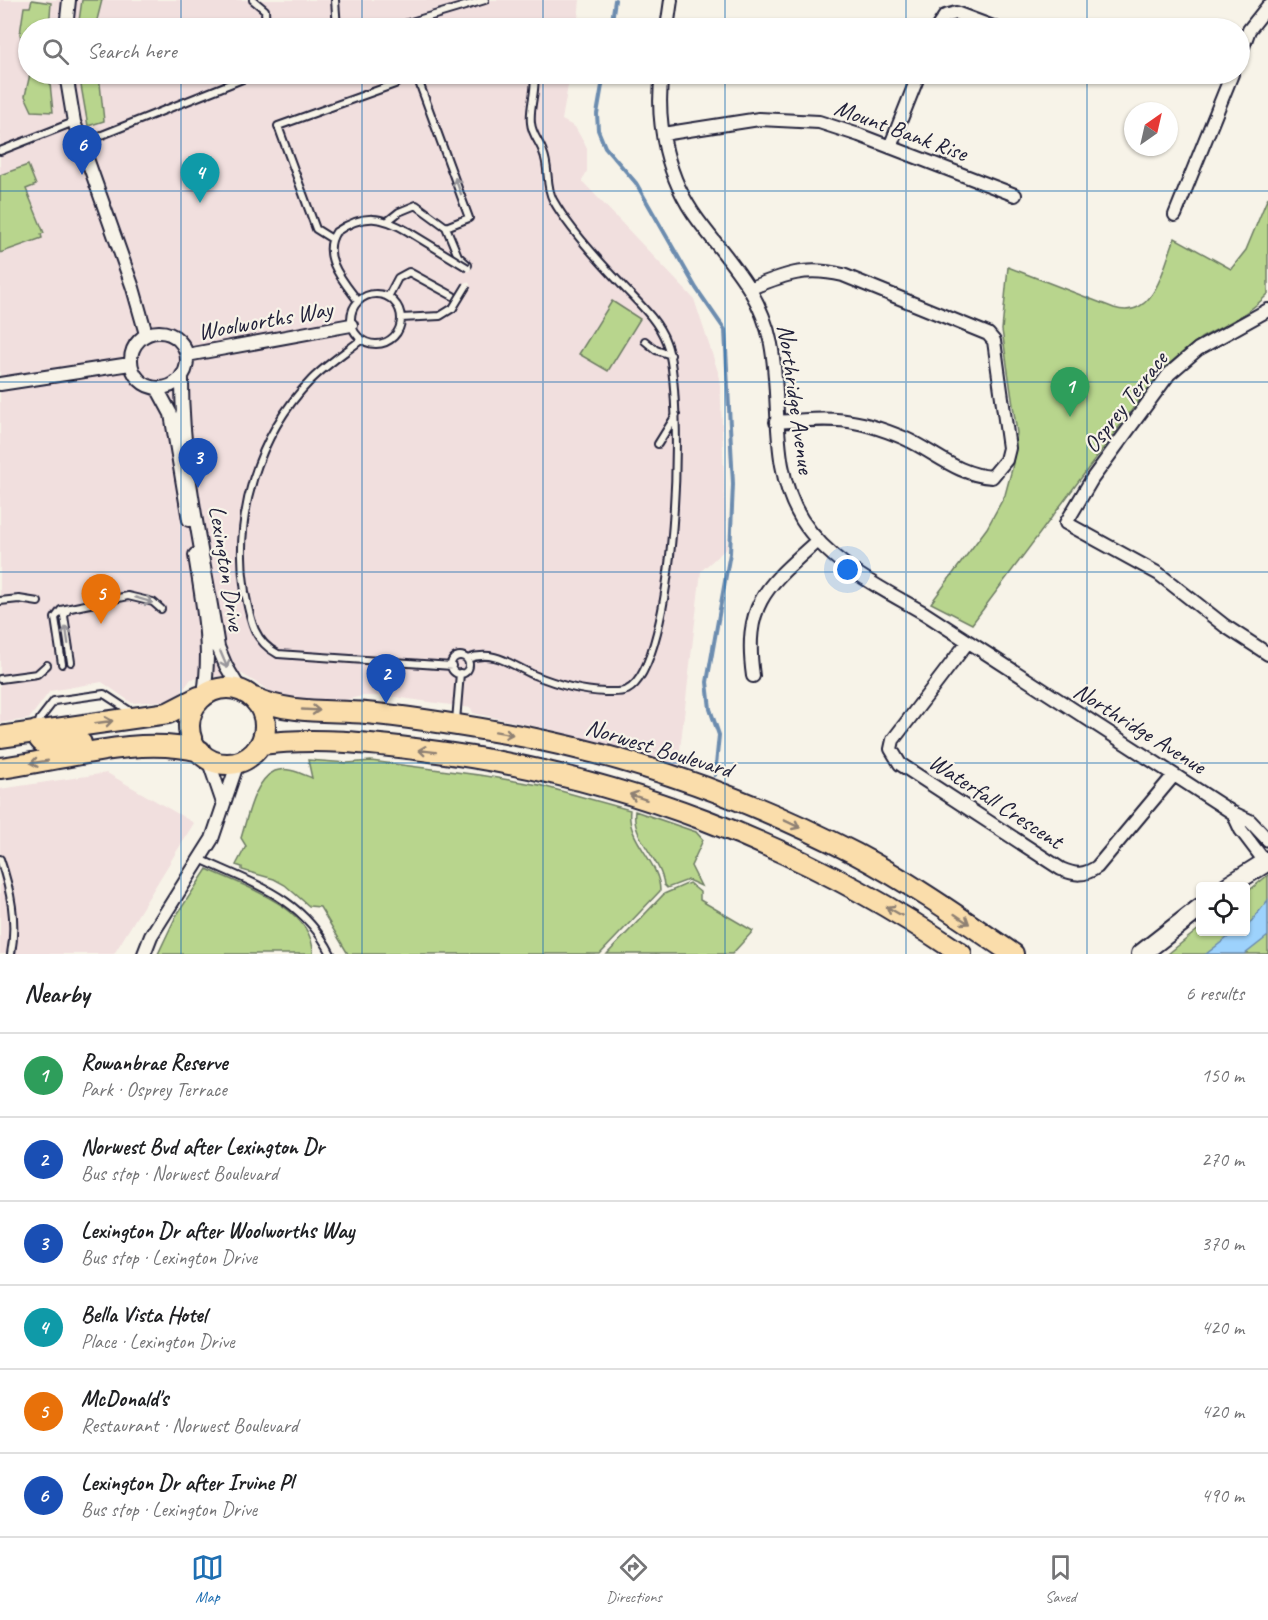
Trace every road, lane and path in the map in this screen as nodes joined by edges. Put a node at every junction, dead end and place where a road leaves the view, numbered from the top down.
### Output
1 (69, 0) edge
2 (253, 0) edge
3 (335, 0) edge
4 (485, 0) edge
5 (671, 0) edge
6 (1268, 6) edge
7 (67, 18) edge
8 (265, 18) edge
9 (337, 18) edge
10 (425, 18) edge
11 (668, 18) edge
12 (944, 18) edge
13 (969, 18) edge
14 (1250, 29) edge
15 (68, 84) edge
16 (230, 84) edge
17 (395, 84) edge
18 (421, 84) edge
19 (533, 84) edge
20 (661, 84) edge
21 (915, 84) edge
22 (1228, 84) edge
23 (74, 122) junction
24 (663, 134) junction
25 (82, 143) junction
26 (890, 147) junction
27 (0, 151) edge
28 (1015, 195) dead end
29 (1175, 215) dead end
30 (389, 220) junction
31 (446, 227) junction
32 (332, 238) junction
33 (467, 285) dead end
34 (751, 288) junction
35 (453, 296) dead end
36 (388, 297) junction
37 (358, 301) junction
38 (1268, 310) edge
39 (401, 318) junction
40 (351, 325) junction
41 (146, 334) junction
42 (361, 339) junction
43 (645, 340) dead end
44 (187, 355) junction
45 (671, 355) junction
46 (130, 364) junction
47 (182, 375) junction
48 (0, 384) edge
49 (157, 388) junction
50 (676, 415) junction
51 (776, 422) junction
52 (658, 444) dead end
53 (817, 541) junction
54 (0, 602) edge
55 (38, 602) dead end
56 (68, 609) junction
57 (161, 609) dead end
58 (967, 643) junction
59 (1268, 654) edge
60 (467, 659) junction
61 (71, 662) dead end
62 (62, 664) dead end
63 (47, 665) dead end
64 (452, 666) junction
65 (460, 673) junction
66 (753, 676) dead end
67 (0, 679) edge
68 (202, 695) junction
69 (248, 695) junction
70 (138, 717) junction
71 (456, 724) junction
72 (36, 731) junction
73 (0, 737) edge
74 (261, 744) junction
75 (120, 749) junction
76 (204, 755) junction
77 (238, 762) junction
78 (0, 768) edge
79 (1174, 776) junction
80 (223, 803) junction
81 (1233, 813) junction
82 (1268, 840) edge
83 (0, 859) edge
84 (200, 859) junction
85 (1267, 862) edge
86 (1234, 882) edge
87 (1249, 882) edge
88 (1196, 911) edge
89 (1196, 925) edge
90 (11, 954) edge
91 (144, 954) edge
92 (331, 954) edge
93 (961, 954) edge
94 (1013, 954) edge
95 (1140, 954) edge
96 (1160, 954) edge

1 - 7 street
2 - 8 lane
3 - 9 lane
4 - 10 lane
5 - 11 street
6 - 14 street
12 - 13 street
15 - 23 street
16 - 25 lane
17 - 32 lane
31 -> 18 lane
19 - 45 lane
20 - 24 street, Northridge Avenue
21 - 26 street
22 - 29 street
23 - 25 street
23 - 27 lane
24 - 26 street, Mount Bank Rise
24 - 34 street, Northridge Avenue
25 - 41 street
26 - 28 street, Mount Bank Rise
30 - 31 lane
30 - 31 lane, bridge
30 - 32 lane
32 - 37 lane
33 - 39 lane, bridge
34 - 51 street, Northridge Avenue
34 - 51 street
35 - 36 lane
36 - 37 lane
36 - 39 lane
37 - 40 lane
38 - 59 street, Osprey Terrace
39 - 42 lane
40 - 42 lane
40 - 44 street, Woolworths Way
41 - 44 street
41 - 46 street
42 - 64 lane
43 - 45 lane
44 - 47 street
45 - 50 lane
46 - 48 street
46 - 49 street
47 - 49 street
47 -> 69 street, Lexington Drive
49 - 68 street, Lexington Drive
50 - 52 lane
50 - 60 lane
51 - 53 street, Northridge Avenue
53 - 58 street, Northridge Avenue
53 - 66 street
54 - 55 lane
56 -> 57 lane
61 -> 56 lane
56 - 62 lane
58 - 79 street, Northridge Avenue
58 - 79 street, Waterfall Crescent
60 - 64 lane
60 - 65 lane
63 - 67 lane
64 - 65 lane
65 - 71 lane
68 - 69 main road
68 - 70 main road
68 - 76 main road
69 -> 71 main road, Norwest Boulevard
69 - 74 main road
72 -> 70 main road
70 - 72 lane
71 -> 94 main road, Norwest Boulevard
72 - 73 main road
72 - 75 main road
74 - 77 main road
93 -> 74 main road
75 - 76 main road
75 -> 78 main road
76 - 77 main road
76 - 80 street
77 - 80 street
79 - 81 street, Northridge Avenue
80 - 84 street
81 - 82 street, Northridge Avenue
81 - 85 street, Northridge Avenue
83 - 90 lane
84 - 91 street
84 - 92 lane
85 - 86 street
85 - 87 street
88 - 95 street
89 - 96 street

